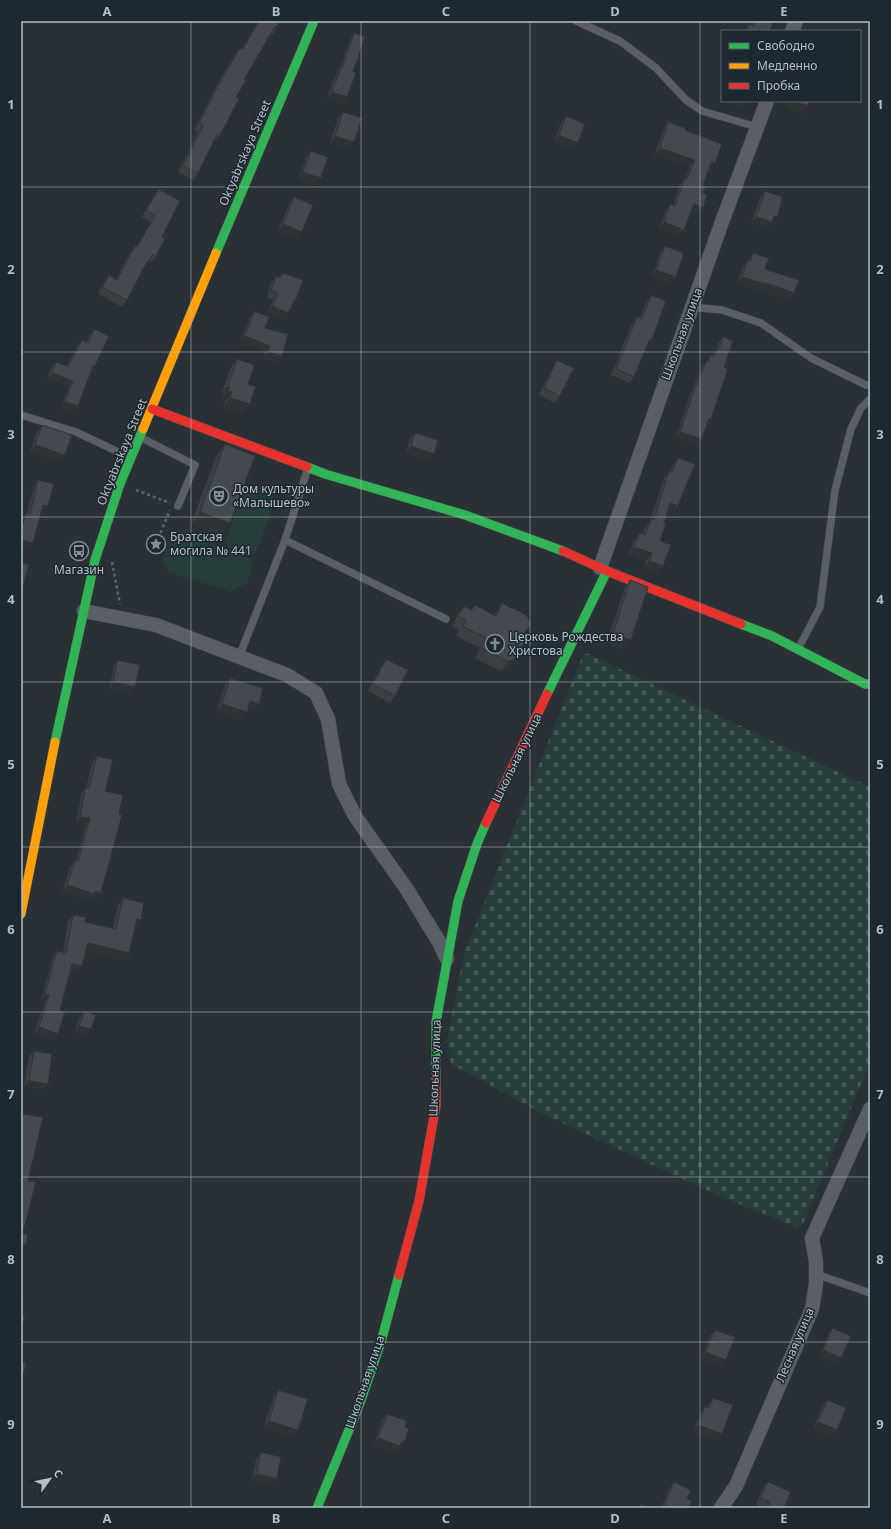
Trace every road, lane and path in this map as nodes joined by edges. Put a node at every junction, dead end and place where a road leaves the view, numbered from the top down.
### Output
1 (314, 21) edge
2 (576, 21) edge
3 (767, 102) edge
4 (757, 128) junction
5 (692, 307) junction
6 (870, 385) edge
7 (870, 399) edge
8 (152, 409) junction
9 (21, 415) edge
10 (140, 437) junction
11 (131, 458) junction
12 (308, 468) junction
13 (120, 484) junction
14 (178, 506) dead end
15 (285, 540) junction
16 (156, 544) dead end
17 (603, 570) junction
18 (84, 611) junction
19 (446, 618) dead end
20 (798, 649) junction
21 (239, 657) junction
22 (868, 686) edge
23 (21, 914) edge
24 (448, 958) junction
25 (870, 1109) edge
26 (816, 1274) junction
27 (870, 1293) edge
28 (317, 1508) edge
29 (721, 1508) edge

1 - 8 street, Oktyabrskaya Street
2 - 4 lane
3 - 4 street, Школьная улица
4 - 5 street, Школьная улица
5 - 6 lane
5 - 17 street, Школьная улица
7 - 20 lane
8 - 10 street, Oktyabrskaya Street
8 - 12 street
9 - 11 lane
10 - 11 street, Oktyabrskaya Street
10 - 14 lane
11 - 13 street, Oktyabrskaya Street
12 - 15 lane
12 - 17 street
13 - 16 path
13 - 18 street, Oktyabrskaya Street
15 - 19 lane
15 - 21 lane
17 - 20 street
17 - 24 street, Школьная улица
18 - 21 street
18 - 23 street, Oktyabrskaya Street
20 - 22 street
21 - 24 street
24 - 28 street, Школьная улица
25 - 26 street, Лесная улица
26 - 27 lane
26 - 29 street, Лесная улица

